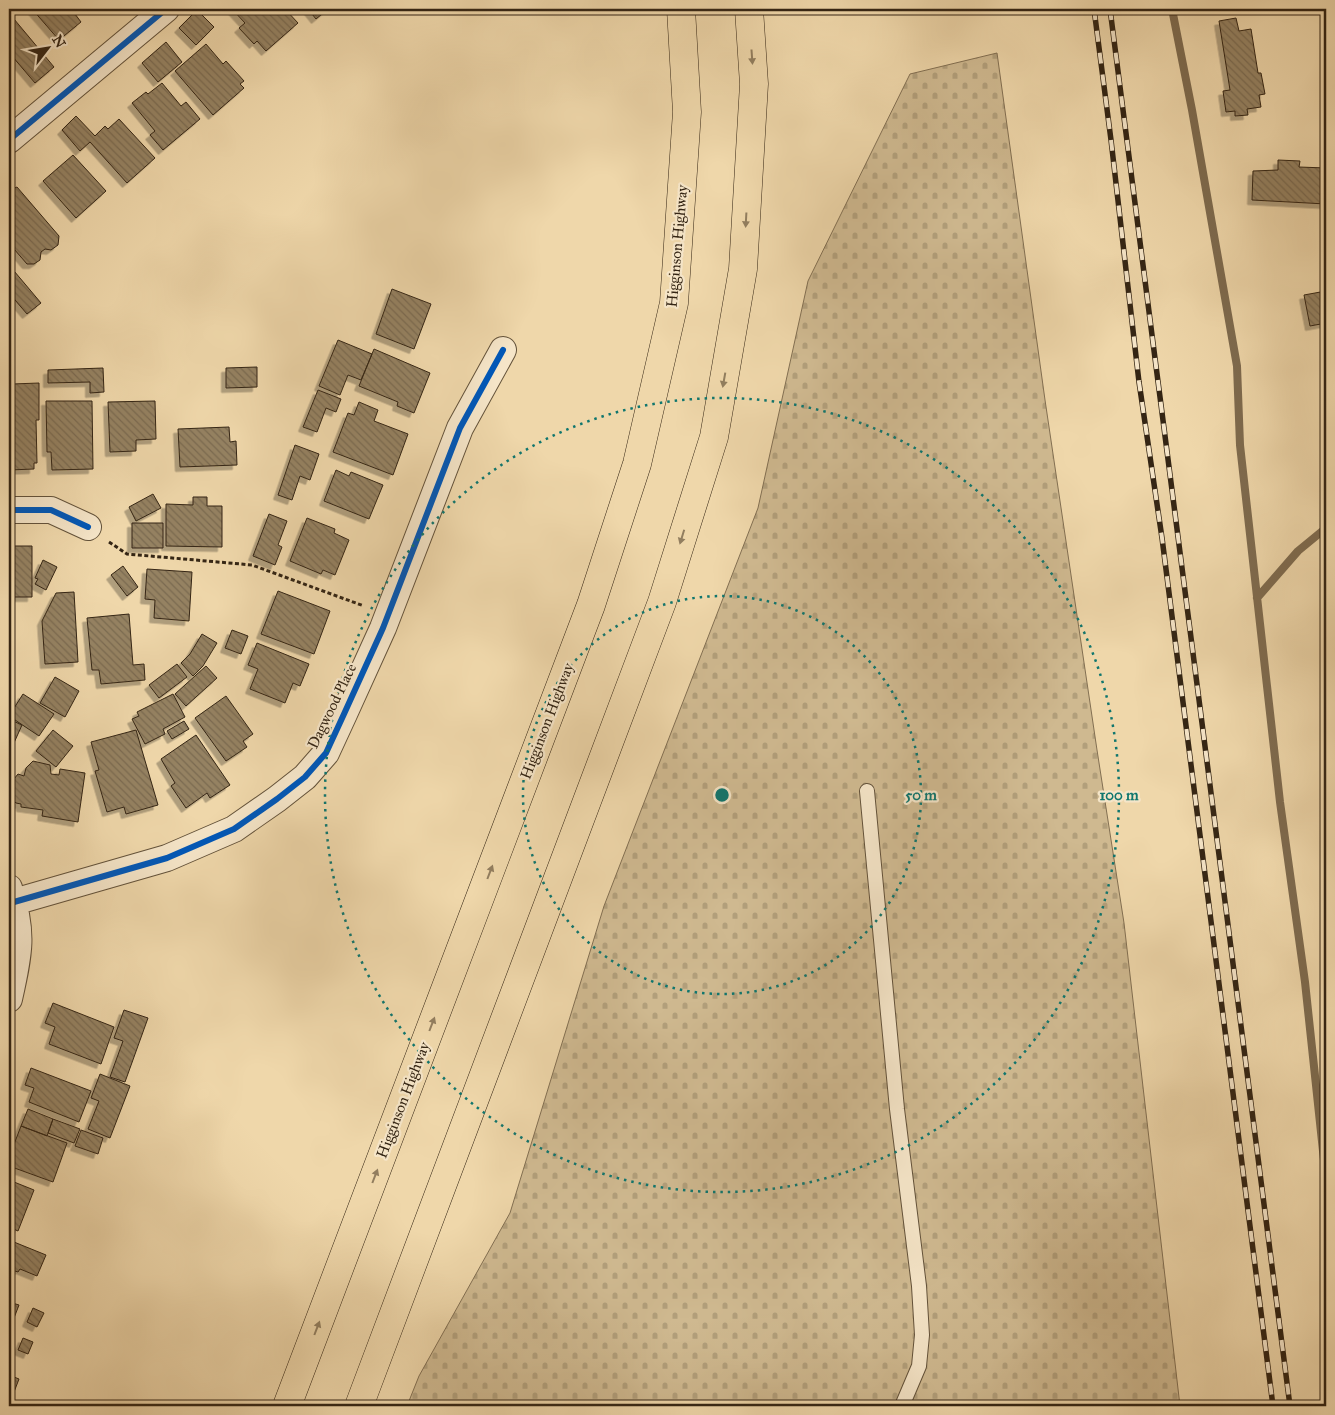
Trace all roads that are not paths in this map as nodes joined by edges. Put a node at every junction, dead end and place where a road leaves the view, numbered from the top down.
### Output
1 (166, 9) edge
2 (681, 9) edge
3 (749, 9) edge
4 (9, 140) edge
5 (503, 350) dead end
6 (9, 510) edge
7 (88, 527) road end
8 (867, 792) dead end
9 (11, 895) edge
10 (9, 999) edge
11 (287, 1406) edge
12 (359, 1406) edge
13 (902, 1406) edge

1 - 4 street
11 -> 2 highway, Higginson Highway
3 -> 12 highway
5 - 9 street, Dagwood Place
6 - 7 street
8 - 13 lane
9 - 10 street

